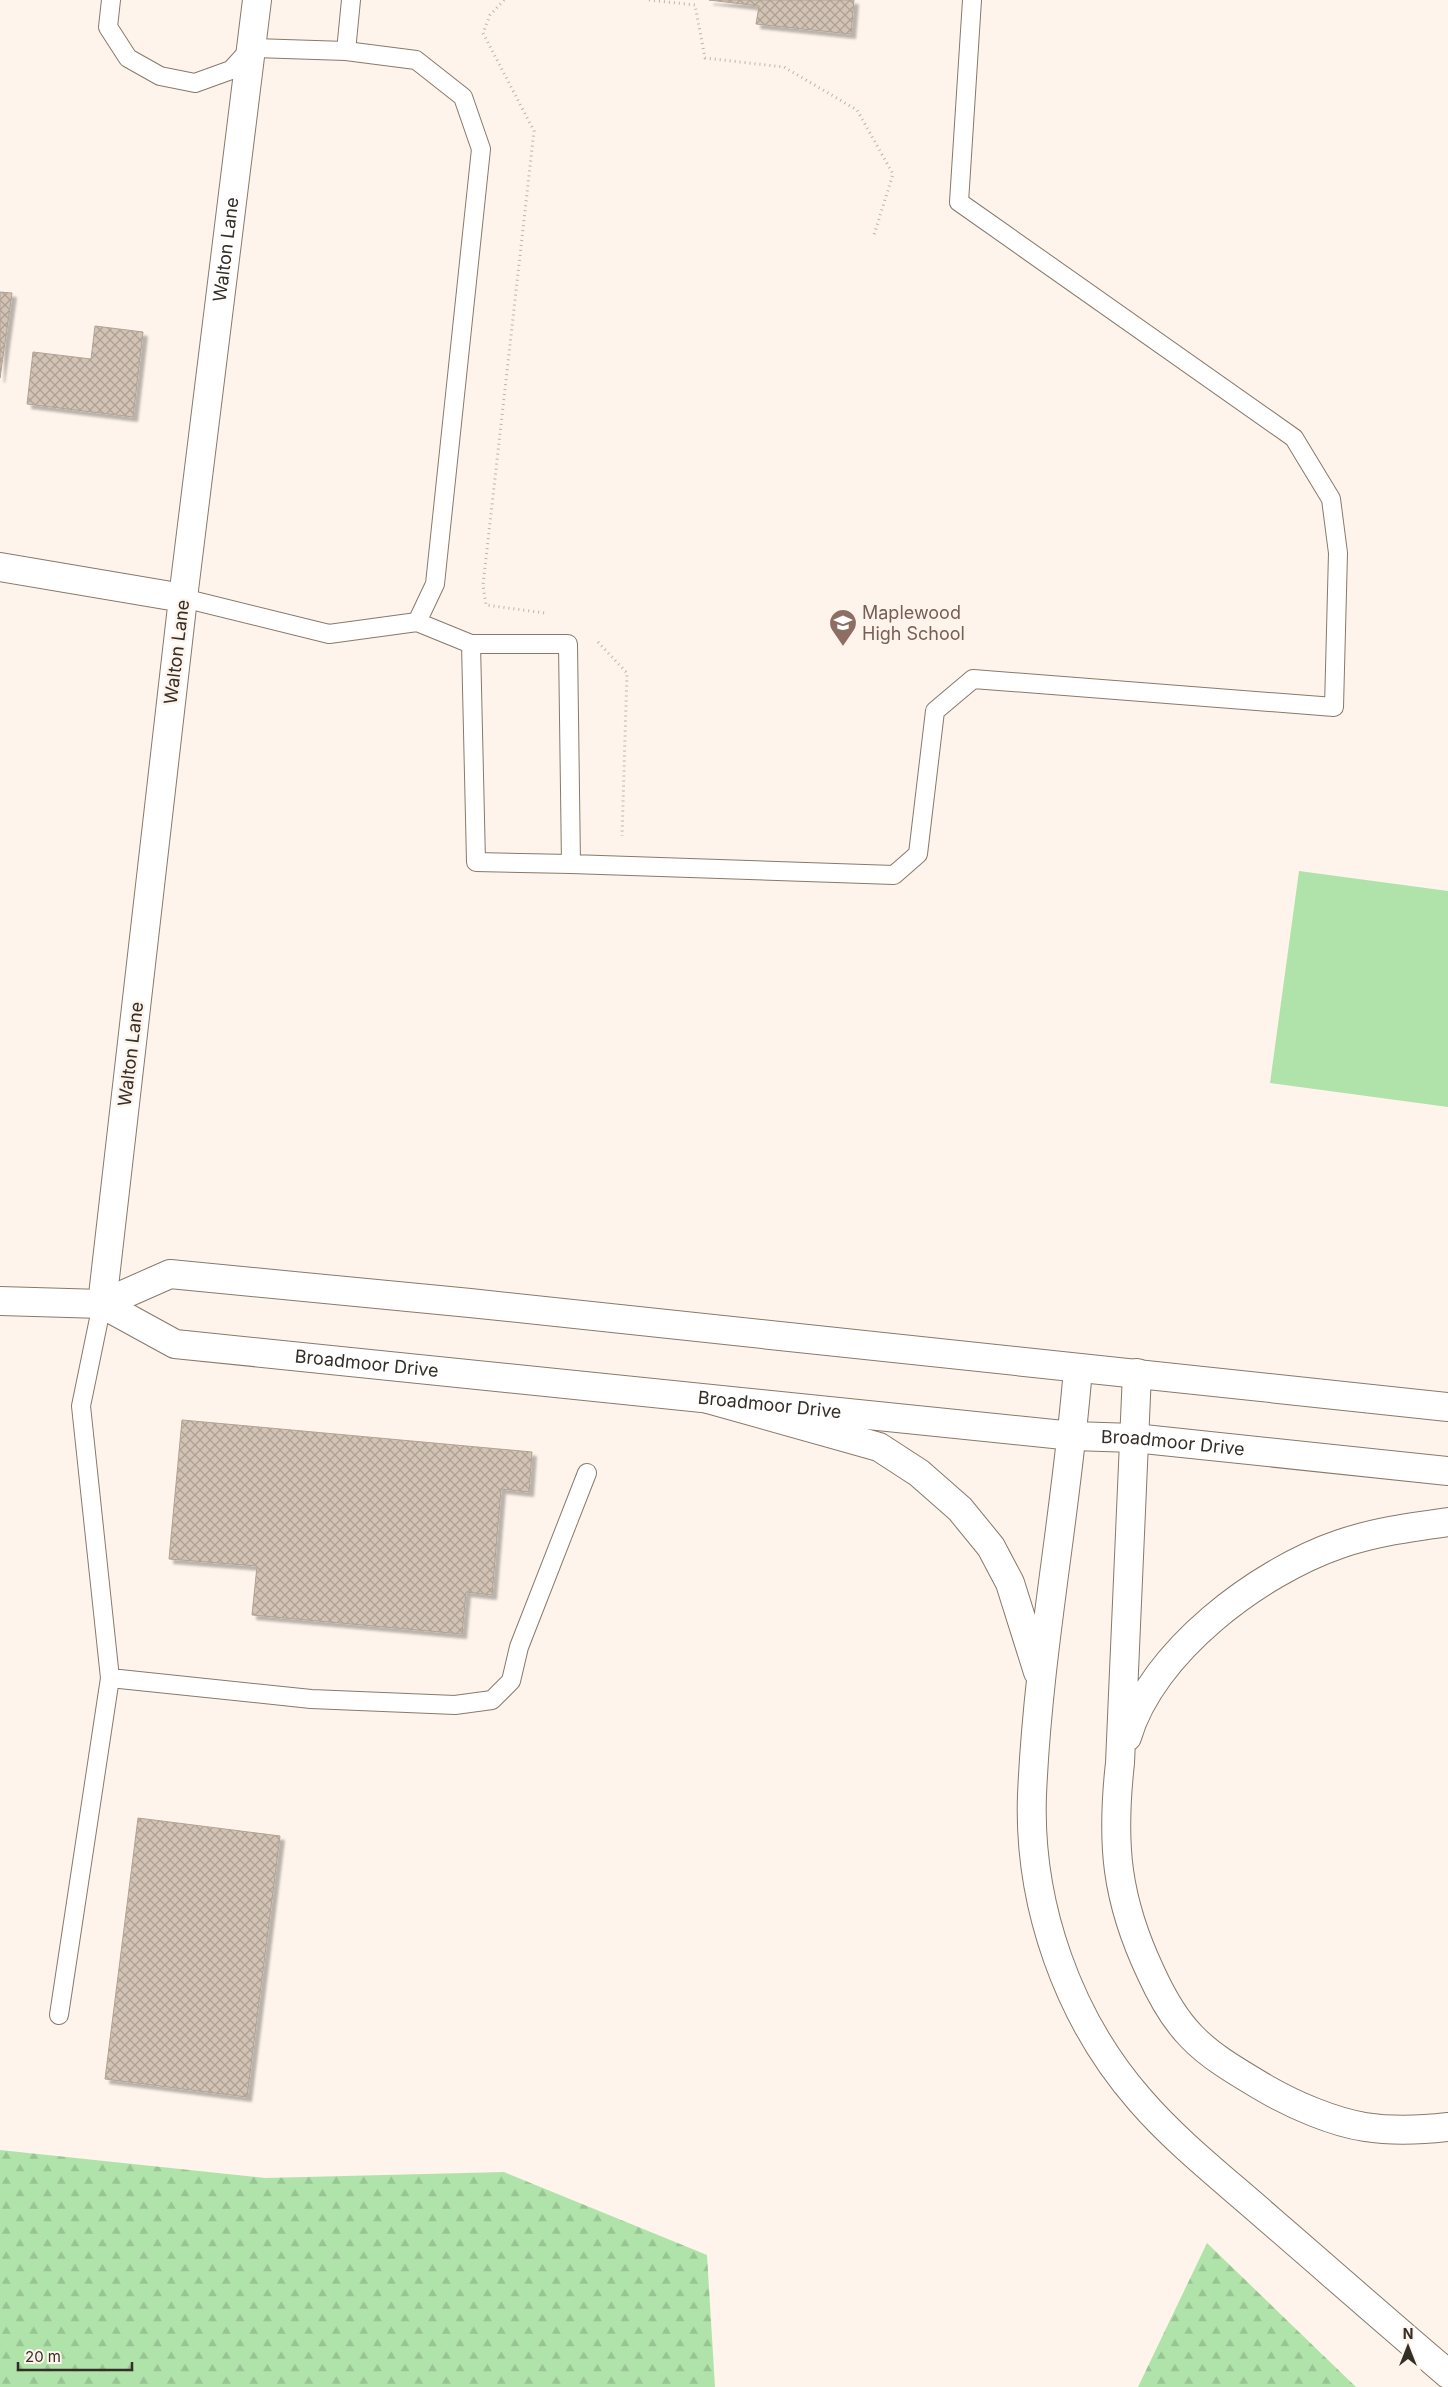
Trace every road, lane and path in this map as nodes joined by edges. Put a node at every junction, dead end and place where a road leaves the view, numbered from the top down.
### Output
1 (111, 0) edge
2 (257, 0) edge
3 (351, 0) edge
4 (504, 0) edge
5 (649, 0) edge
6 (972, 0) edge
7 (252, 48) junction
8 (346, 51) junction
9 (874, 235) dead end
10 (0, 567) edge
11 (183, 598) junction
12 (548, 613) dead end
13 (417, 622) junction
14 (594, 638) dead end
15 (471, 644) junction
16 (622, 840) dead end
17 (571, 864) junction
18 (0, 1301) edge
19 (102, 1304) junction
20 (1078, 1368) junction
21 (1136, 1373) junction
22 (708, 1399) junction
23 (1448, 1407) edge
24 (1073, 1436) junction
25 (1134, 1438) junction
26 (1448, 1471) edge
27 (587, 1473) dead end
28 (1448, 1522) edge
29 (110, 1678) junction
30 (1040, 1681) junction
31 (1120, 1763) junction
32 (59, 2015) dead end
33 (1448, 2127) edge
34 (1448, 2374) edge

1 - 7 lane
2 - 7 main road, Walton Lane
3 - 8 lane
4 - 12 path
5 - 9 path
6 - 17 lane
7 - 8 lane
7 - 11 main road, Walton Lane
8 - 13 lane
10 - 11 main road
11 - 13 lane
11 - 19 main road, Walton Lane
13 - 15 lane
14 - 16 path
15 - 17 lane
15 - 17 lane
18 - 19 main road, Broadmoor Drive
19 - 20 main road, Broadmoor Drive
19 - 22 main road, Broadmoor Drive
19 - 29 lane
20 - 21 main road, Broadmoor Drive
20 - 24 main road
21 - 23 main road, Broadmoor Drive
21 - 25 main road
22 - 24 main road, Broadmoor Drive
22 - 30 main road
24 - 25 main road, Broadmoor Drive
24 - 30 main road
25 - 26 main road, Broadmoor Drive
25 - 31 main road
27 - 29 lane
28 - 31 main road
29 - 32 lane
30 - 34 main road
31 - 33 main road

